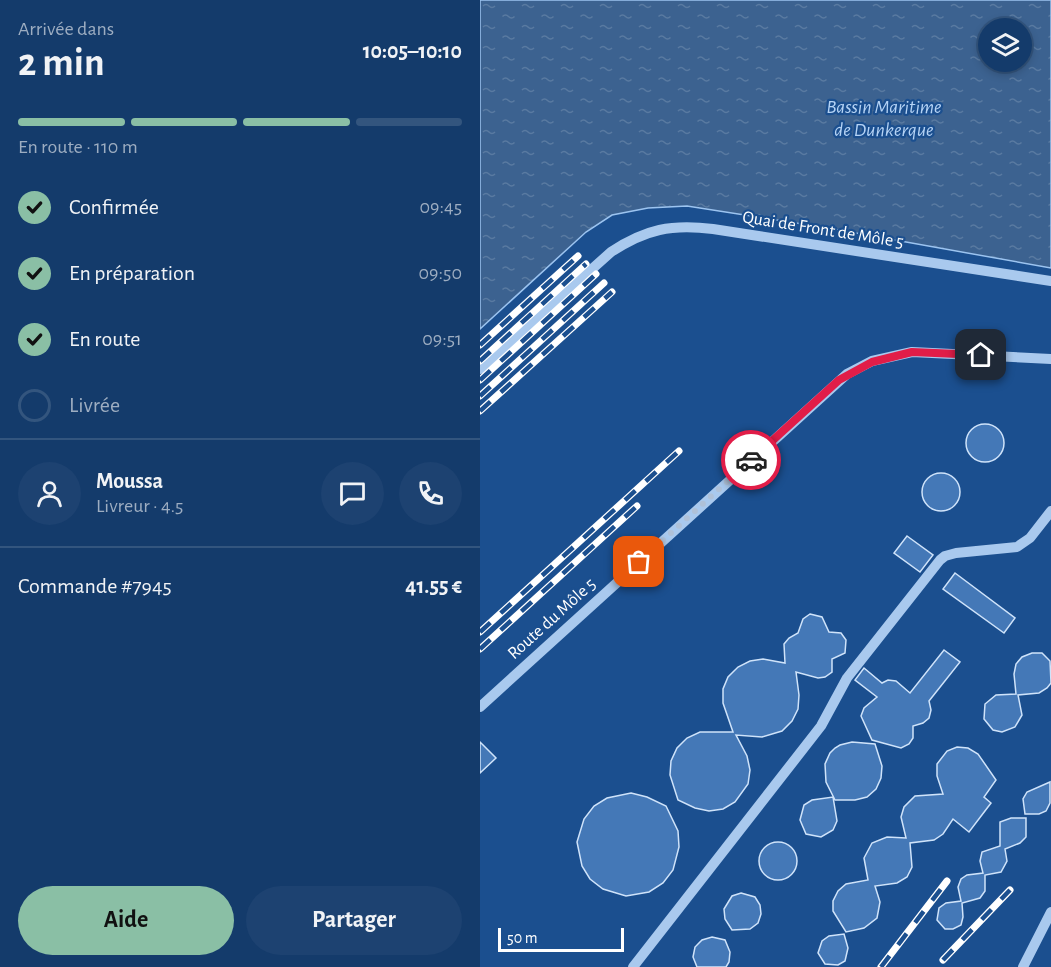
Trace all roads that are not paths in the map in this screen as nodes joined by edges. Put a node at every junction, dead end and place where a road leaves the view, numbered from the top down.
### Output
1 (1051, 281) edge
2 (1051, 359) edge
3 (480, 369) edge
4 (1051, 511) edge
5 (480, 707) edge
6 (1051, 912) edge
7 (633, 967) edge
8 (1023, 967) edge

1 - 3 street, Quai de Front de Môle 5
2 - 5 street, Route du Môle 5
4 - 7 street
6 - 8 street

